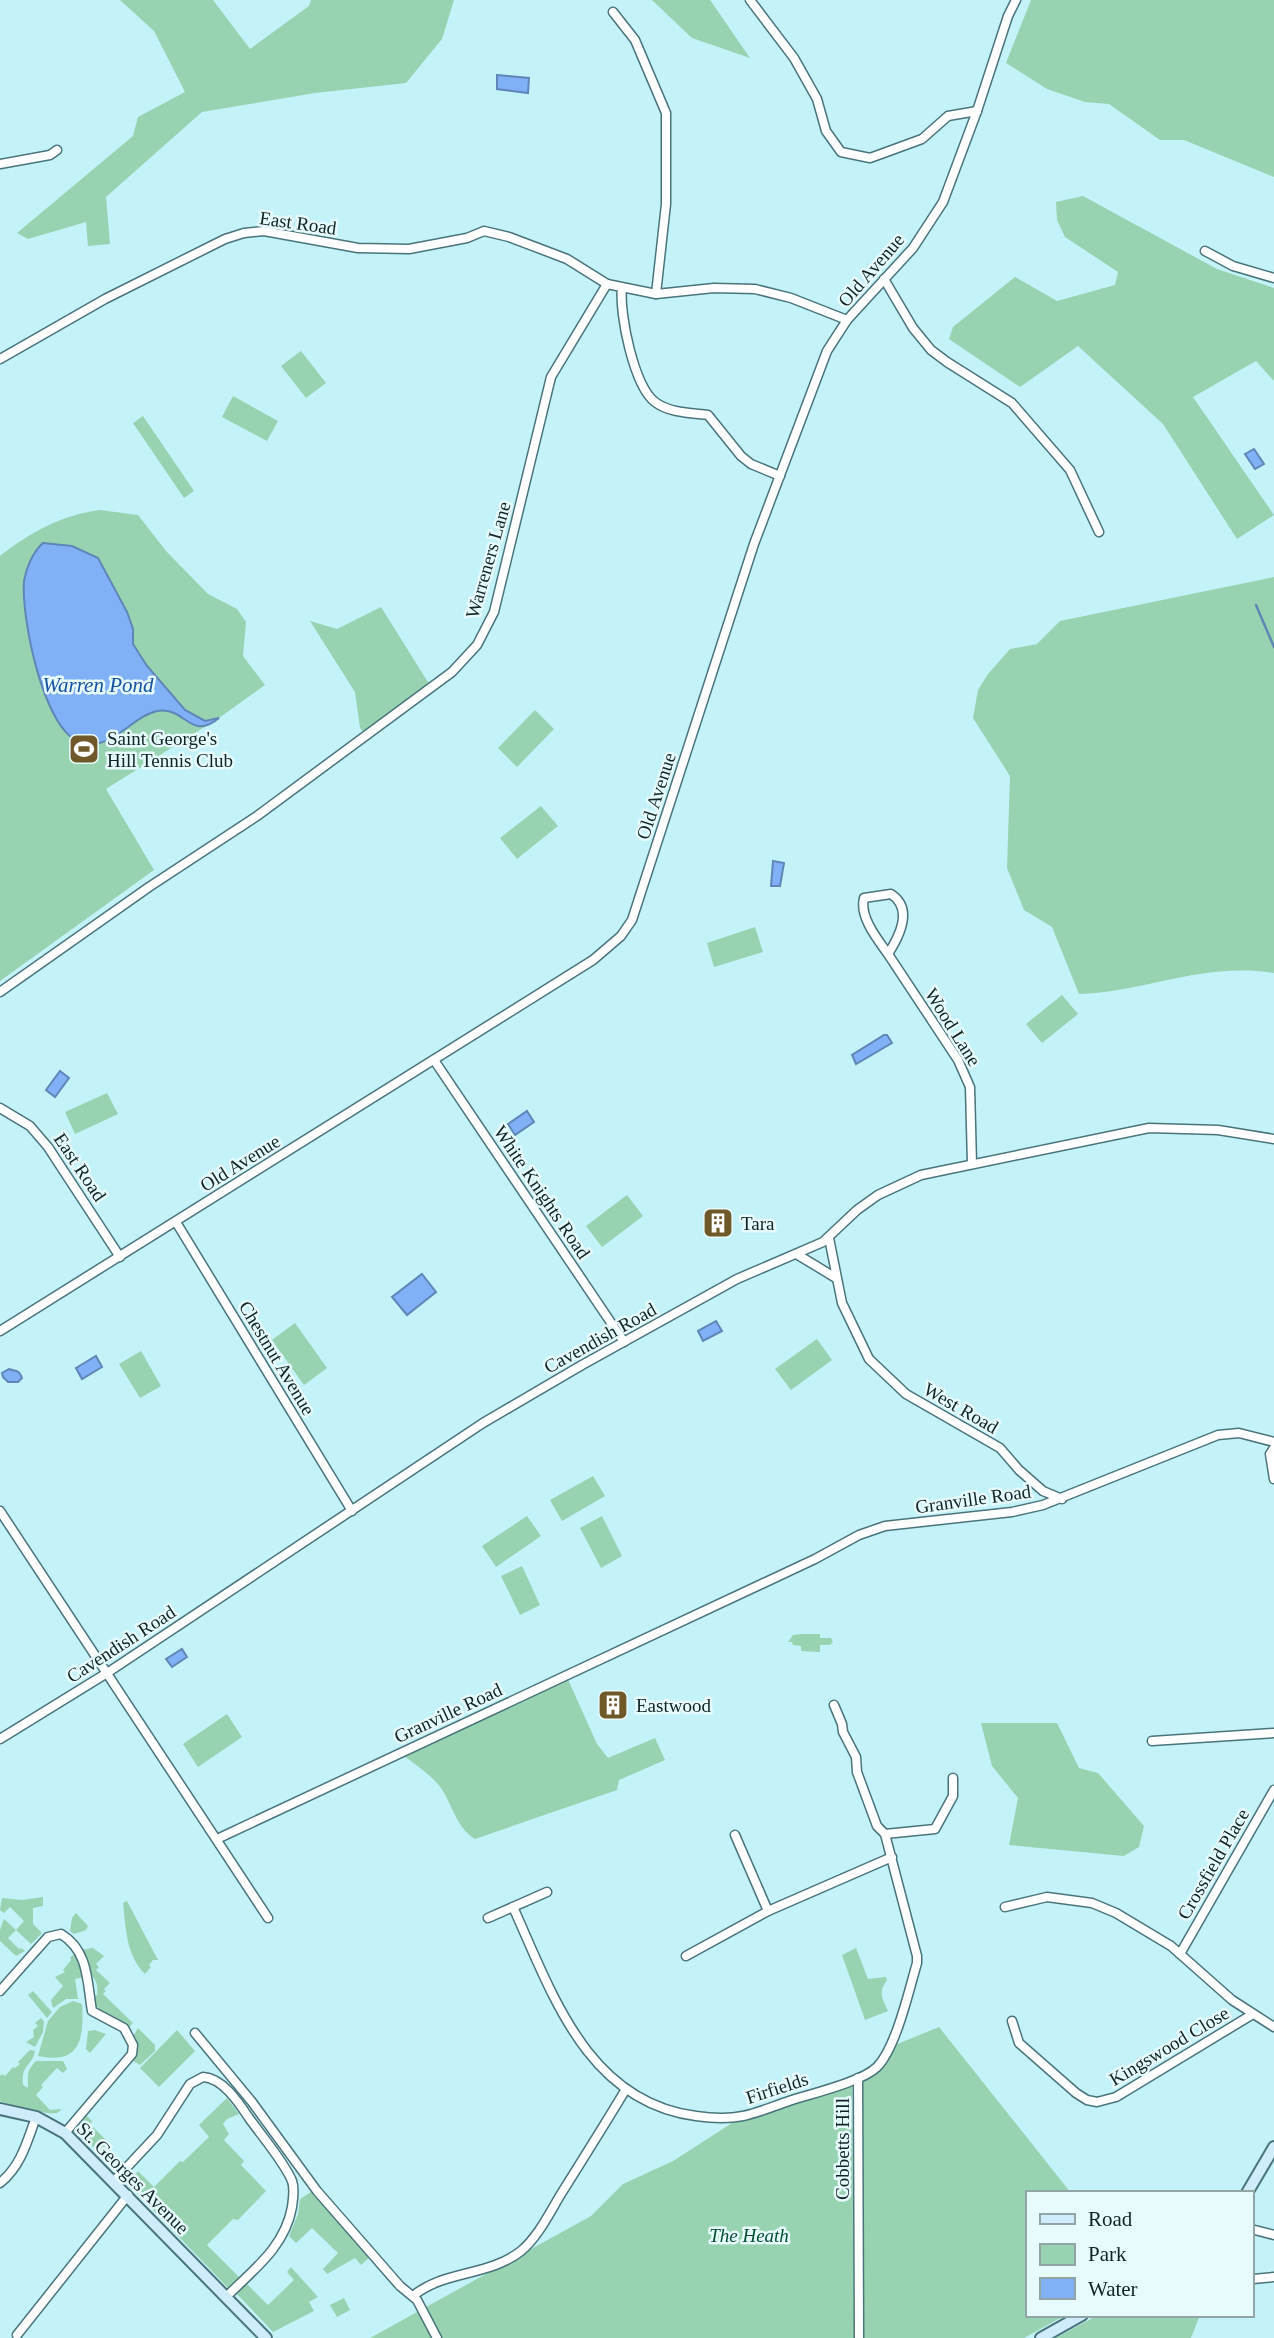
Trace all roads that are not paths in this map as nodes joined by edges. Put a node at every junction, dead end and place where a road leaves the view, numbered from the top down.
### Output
1 (750, 0) edge
2 (1016, 0) edge
3 (613, 12) dead end
4 (977, 111) junction
5 (57, 150) dead end
6 (0, 164) edge
7 (1206, 251) dead end
8 (1274, 278) edge
9 (884, 279) junction
10 (607, 284) junction
11 (622, 288) junction
12 (656, 294) junction
13 (847, 320) junction
14 (0, 359) edge
15 (780, 475) junction
16 (1100, 532) dead end
17 (888, 954) junction
18 (0, 992) edge
19 (435, 1060) junction
20 (0, 1108) edge
21 (1274, 1139) edge
22 (972, 1164) junction
23 (176, 1222) junction
24 (828, 1238) junction
25 (798, 1255) junction
26 (120, 1257) junction
27 (835, 1278) junction
28 (0, 1331) edge
29 (624, 1342) junction
30 (1274, 1442) edge
31 (1274, 1448) edge
32 (1274, 1479) edge
33 (1062, 1499) junction
34 (0, 1511) edge
35 (352, 1511) junction
36 (107, 1673) junction
37 (834, 1705) dead end
38 (1274, 1733) edge
39 (0, 1739) edge
40 (1152, 1741) dead end
41 (953, 1778) dead end
42 (953, 1787) junction
43 (964, 1788) dead end
44 (1274, 1790) edge
45 (885, 1834) junction
46 (735, 1835) dead end
47 (217, 1839) junction
48 (892, 1857) junction
49 (547, 1892) dead end
50 (513, 1907) junction
51 (1005, 1907) dead end
52 (768, 1910) junction
53 (268, 1918) dead end
54 (488, 1918) dead end
55 (1180, 1954) junction
56 (686, 1956) dead end
57 (0, 1991) edge
58 (1253, 2014) junction
59 (1012, 2021) dead end
60 (1274, 2027) edge
61 (195, 2033) dead end
62 (858, 2078) junction
63 (626, 2089) junction
64 (2, 2107) edge
65 (36, 2118) junction
66 (65, 2133) junction
67 (1274, 2147) edge
68 (114, 2180) junction
69 (0, 2183) edge
70 (1248, 2191) edge
71 (128, 2195) junction
72 (1253, 2230) edge
73 (1274, 2235) edge
74 (1274, 2277) edge
75 (1253, 2279) edge
76 (414, 2295) junction
77 (226, 2297) junction
78 (1078, 2317) edge
79 (18, 2335) dead end
80 (266, 2338) edge
81 (437, 2338) edge
82 (859, 2338) edge
83 (1041, 2338) edge

1 - 4 street
2 - 4 street, Old Avenue
3 - 12 street
4 - 9 street, Old Avenue
5 - 6 street
7 - 8 street
9 - 13 street, Old Avenue
9 - 16 street
10 - 11 street
10 - 14 street, East Road
10 - 18 street, Warreners Lane
11 - 12 street
11 - 15 street
12 - 13 street
13 - 15 street, Old Avenue
15 - 19 street, Old Avenue
17 - 17 street, Wood Lane
17 - 22 street, Wood Lane
19 - 23 street, Old Avenue
19 - 29 street, White Knights Road
20 - 26 street, East Road
21 - 22 street, Cavendish Road
22 - 24 street, Cavendish Road
23 - 26 street, Old Avenue
23 - 35 street, Chestnut Avenue
24 - 25 street, Cavendish Road
24 - 27 street, West Road
25 - 27 street
25 - 29 street, Cavendish Road
26 - 28 street, Old Avenue
27 - 33 street, West Road
29 - 35 street, Cavendish Road
30 - 33 street
31 - 32 street
33 - 47 street, Granville Road
34 - 36 street
35 - 36 street, Cavendish Road
36 - 39 street, Cavendish Road
36 - 47 street
37 - 45 street, Cobbetts Hill
38 - 40 street
41 - 42 street
42 - 43 street
42 - 45 street
44 - 55 street, Crossfield Place
45 - 48 street, Cobbetts Hill
46 - 52 street
47 - 53 street
48 - 52 street
48 - 62 street, Cobbetts Hill
49 - 50 street
50 - 54 street
50 - 63 street, Firfields
51 - 55 street
52 - 56 street
55 - 58 street
57 - 66 street
58 - 59 street, Kingswood Close
58 - 60 street
61 - 76 street
62 - 63 street, Firfields
62 - 82 street, Cobbetts Hill
63 - 76 street
64 - 65 main road, St. Georges Avenue
65 - 66 main road, St. Georges Avenue
65 - 69 street
66 - 68 main road, St. Georges Avenue
67 - 70 main road
68 - 71 main road, St. Georges Avenue
68 - 77 street
71 - 77 main road, St. Georges Avenue
71 - 79 street
72 - 73 street
74 - 75 street
76 - 81 street
77 - 80 main road, St. Georges Avenue
78 - 83 main road

